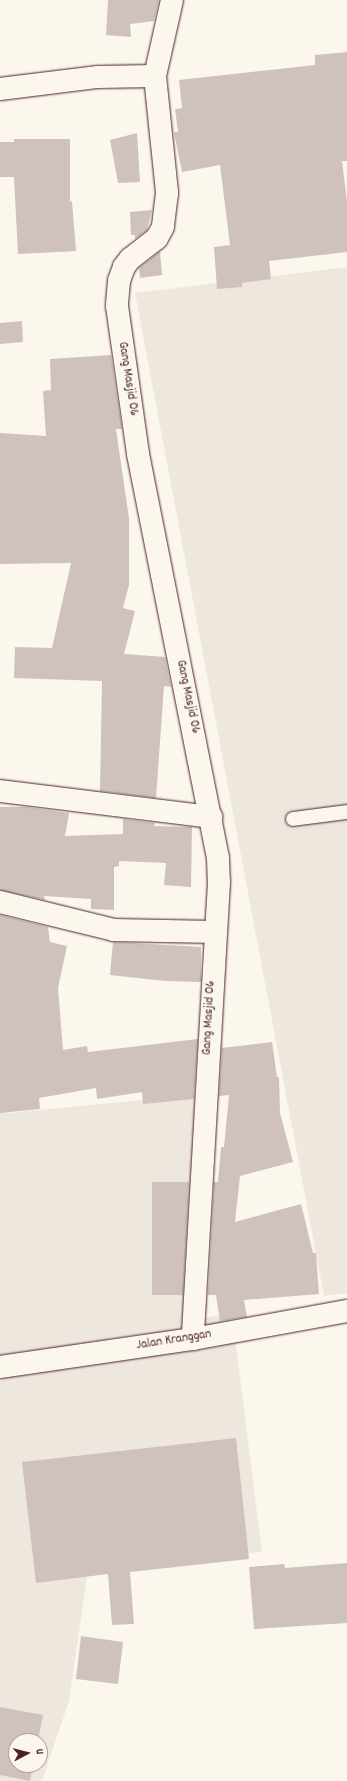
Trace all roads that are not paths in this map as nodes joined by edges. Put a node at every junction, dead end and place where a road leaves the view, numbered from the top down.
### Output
1 (172, 0) edge
2 (155, 76) junction
3 (0, 89) edge
4 (0, 791) edge
5 (347, 812) edge
6 (211, 817) junction
7 (293, 819) dead end
8 (0, 902) edge
9 (215, 932) junction
10 (347, 1311) edge
11 (193, 1339) junction
12 (0, 1366) edge

1 - 2 street, Gang Masjid 06
2 - 3 street
2 - 6 street, Gang Masjid 06
4 - 6 street
5 - 7 lane
6 - 9 street, Gang Masjid 06
8 - 9 street
9 - 11 street, Gang Masjid 06
10 - 11 street, Jalan Kranggan
11 - 12 street, Jalan Kranggan

